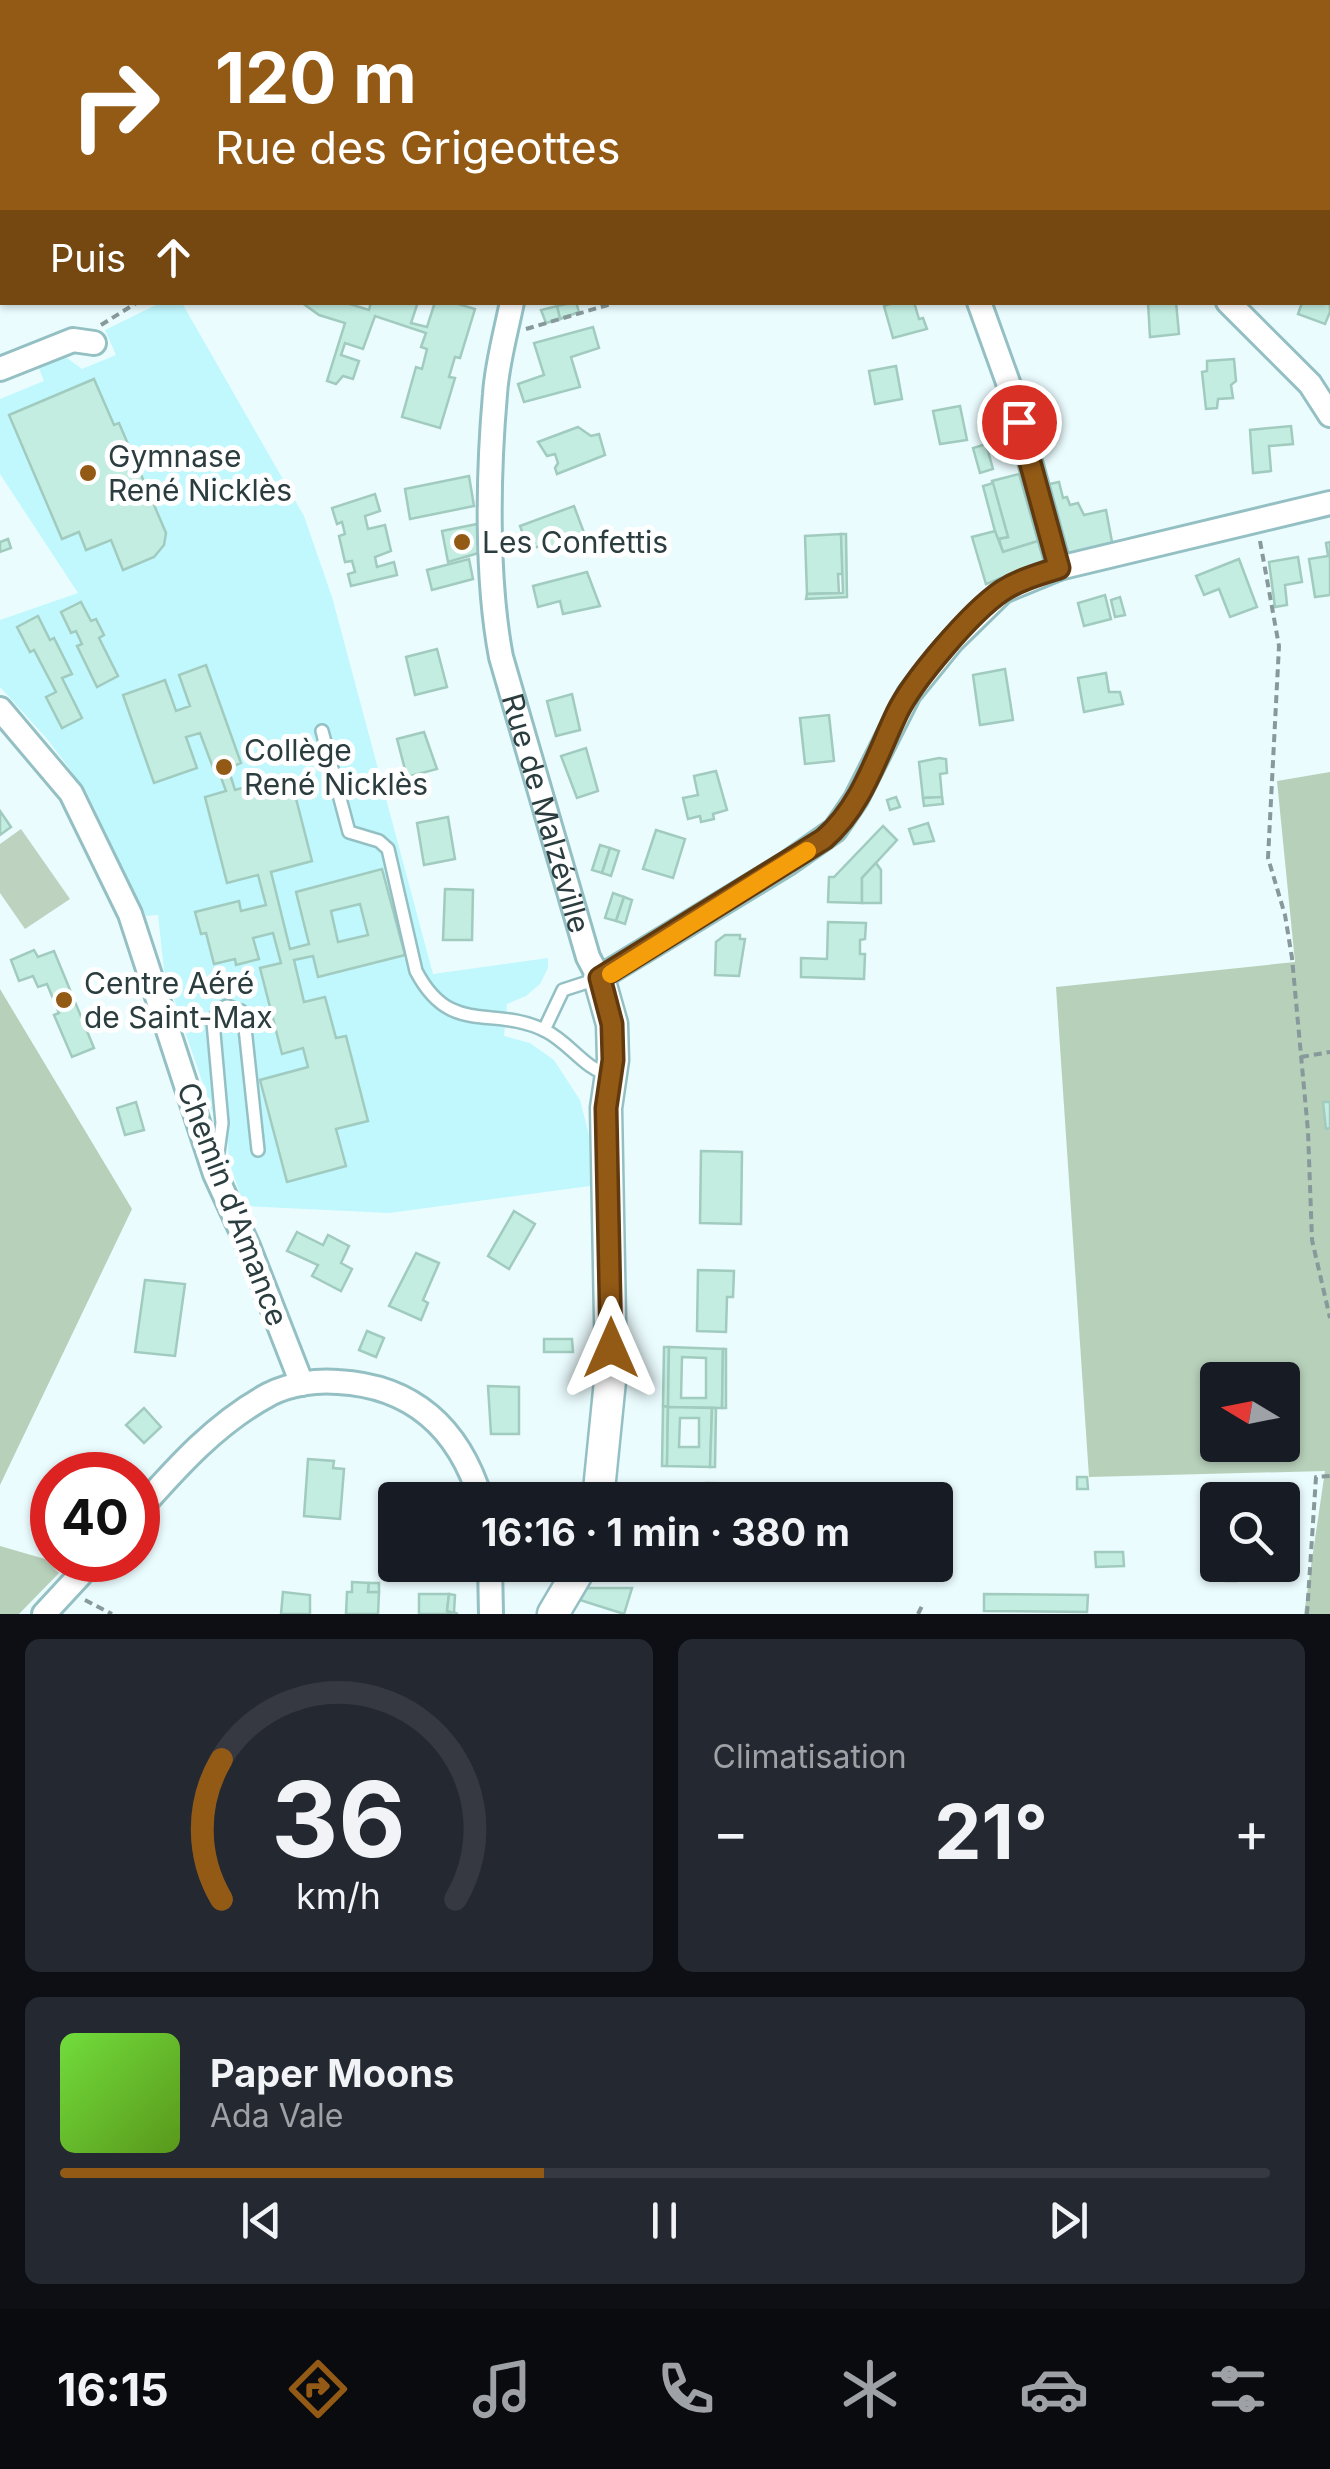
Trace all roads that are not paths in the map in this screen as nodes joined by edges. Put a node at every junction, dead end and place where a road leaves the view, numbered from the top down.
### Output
1 (511, 305) edge
2 (980, 305) edge
3 (1231, 305) edge
4 (94, 343) road end
5 (0, 369) edge
6 (1328, 405) edge
7 (1330, 503) edge
8 (1059, 568) junction
9 (0, 709) edge
10 (322, 731) dead end
11 (600, 978) junction
12 (544, 1030) junction
13 (610, 1076) junction
14 (258, 1150) dead end
15 (215, 1174) junction
16 (302, 1384) junction
17 (473, 1482) edge
18 (600, 1482) edge
19 (160, 1485) edge
20 (74, 1582) edge
21 (490, 1582) edge
22 (572, 1582) edge
23 (44, 1614) edge
24 (491, 1614) edge
25 (552, 1614) edge

1 - 11 street, Rue de Malzéville
2 - 8 street
3 - 6 street
4 - 5 street
7 - 8 street
8 - 11 street
9 - 15 street, Chemin d'Amance
10 - 12 lane
11 - 12 lane
11 - 13 street, Rue de Malzéville
12 - 13 lane
13 - 18 street, Rue de Malzéville
14 - 15 lane
15 - 16 street, Chemin d'Amance
16 - 17 street
16 - 19 street
20 - 23 street
21 - 24 street
22 - 25 street

